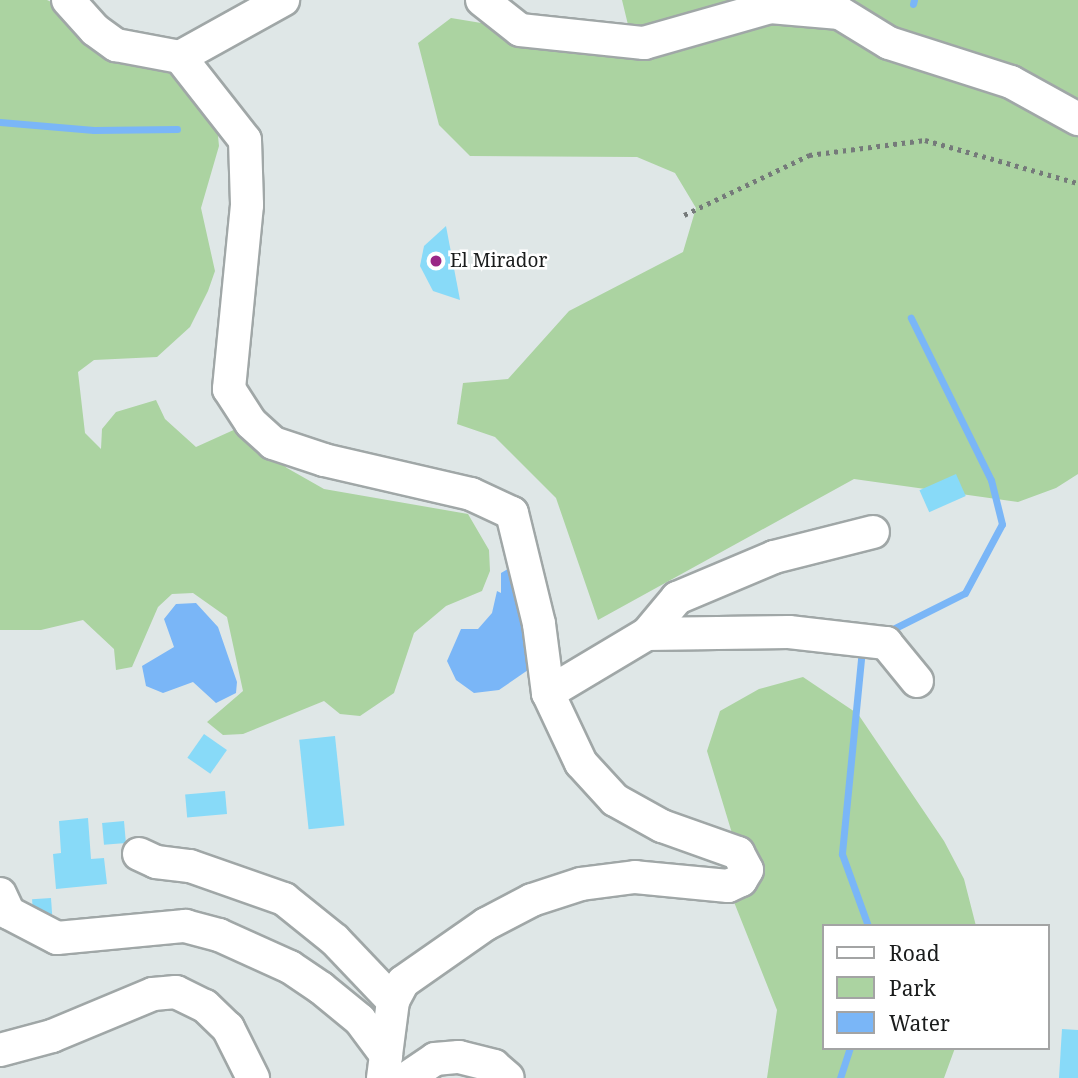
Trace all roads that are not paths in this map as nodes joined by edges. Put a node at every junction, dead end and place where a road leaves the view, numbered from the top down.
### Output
1 (68, 0) edge
2 (284, 0) edge
3 (482, 0) edge
4 (180, 57) junction
5 (1078, 119) edge
6 (873, 532) dead end
7 (647, 634) junction
8 (917, 681) dead end
9 (548, 693) junction
10 (139, 854) dead end
11 (0, 894) edge
12 (393, 1001) junction
13 (0, 1050) edge
14 (392, 1070) edge
15 (252, 1078) edge
16 (508, 1078) edge

1 - 4 street
2 - 4 street
3 - 5 street
4 - 9 street
6 - 7 street
7 - 8 street
7 - 9 street
9 - 12 street
10 - 12 street
11 - 14 street
12 - 14 street
13 - 15 street
14 - 16 street

